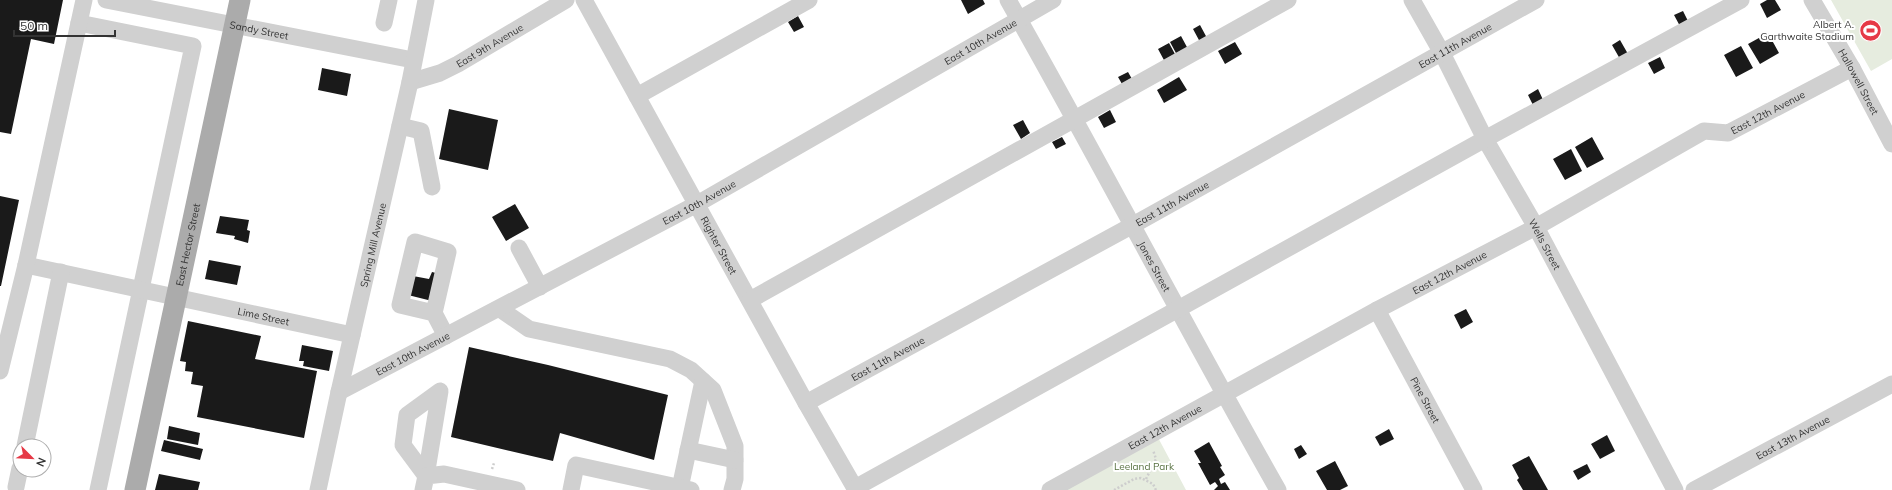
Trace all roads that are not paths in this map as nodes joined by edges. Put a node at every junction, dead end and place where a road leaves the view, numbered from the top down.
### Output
1 (84, 0) edge
2 (106, 0) edge
3 (240, 0) edge
4 (389, 0) edge
5 (426, 0) edge
6 (566, 0) edge
7 (584, 0) edge
8 (809, 0) edge
9 (1008, 0) edge
10 (1053, 0) edge
11 (1288, 0) edge
12 (1412, 0) edge
13 (1536, 0) edge
14 (1741, 0) edge
15 (1812, 0) edge
16 (1019, 19) junction
17 (79, 23) junction
18 (384, 23) dead end
19 (235, 24) junction
20 (1442, 53) junction
21 (413, 60) junction
22 (1852, 68) junction
23 (410, 82) junction
24 (637, 96) junction
25 (1075, 120) junction
26 (400, 126) junction
27 (1485, 139) junction
28 (1892, 144) edge
29 (432, 186) dead end
30 (697, 204) junction
31 (1133, 225) junction
32 (1536, 227) junction
33 (520, 248) dead end
34 (26, 265) junction
35 (61, 272) junction
36 (540, 287) junction
37 (141, 290) junction
38 (176, 298) junction
39 (750, 300) junction
40 (500, 309) junction
41 (1178, 309) junction
42 (1377, 310) junction
43 (434, 313) dead end
44 (352, 335) junction
45 (446, 336) junction
46 (0, 371) edge
47 (703, 381) junction
48 (1892, 384) edge
49 (338, 392) junction
50 (1224, 395) junction
51 (806, 403) junction
52 (27, 438) edge
53 (688, 450) junction
54 (735, 460) junction
55 (20, 478) edge
56 (424, 483) edge
57 (20, 489) edge
58 (685, 489) edge
59 (855, 489) edge
60 (98, 490) edge
61 (135, 490) edge
62 (318, 490) edge
63 (517, 490) edge
64 (571, 490) edge
65 (732, 490) edge
66 (1050, 490) edge
67 (1278, 490) edge
68 (1474, 490) edge
69 (1676, 490) edge
70 (1694, 490) edge

1 - 17 street
2 - 19 street, Sandy Street
3 - 19 main road, East Hector Street
4 - 18 street
5 - 21 street, Spring Mill Avenue
6 - 23 street, East 9th Avenue
7 - 24 street, Righter Street
8 - 24 street
9 - 16 street, Jones Street
10 - 16 street, East 10th Avenue
11 - 25 street
12 - 20 street, Wells Street
13 - 20 street, East 11th Avenue
14 - 27 street
15 - 22 street, Hallowell Street
16 - 25 street, Jones Street
16 - 30 street, East 10th Avenue
17 - 34 street
17 - 37 street
19 - 21 street, Sandy Street
19 - 38 main road, East Hector Street
20 - 27 street, Wells Street
20 - 31 street, East 11th Avenue
21 - 23 street, Spring Mill Avenue
22 - 28 street, Hallowell Street
22 - 32 street, East 12th Avenue
23 - 26 street, Spring Mill Avenue
24 - 30 street, Righter Street
25 - 31 street, Jones Street
25 - 39 street
26 - 29 street
26 - 44 street, Spring Mill Avenue
27 - 32 street, Wells Street
27 - 41 street
30 - 36 street, East 10th Avenue
30 - 39 street, Righter Street
31 - 41 street, Jones Street
31 - 51 street, East 11th Avenue
32 - 42 street, East 12th Avenue
32 - 69 street, Wells Street
33 - 36 street
34 - 35 street, Lime Street
34 - 46 street
35 - 37 street, Lime Street
35 - 52 street
36 - 40 street, East 10th Avenue
37 - 38 street, Lime Street
37 - 60 street
38 - 44 street, Lime Street
38 - 61 main road, East Hector Street
39 - 51 street, Righter Street
40 - 45 street, East 10th Avenue
40 - 47 street
41 - 50 street, Jones Street
41 - 59 street
42 - 50 street, East 12th Avenue
42 - 68 street, Pine Street
43 - 45 street
44 - 49 street, Spring Mill Avenue
45 - 49 street, East 10th Avenue
47 - 53 street
47 - 54 street
48 - 70 street, East 13th Avenue
49 - 62 street, Spring Mill Avenue
50 - 66 street, East 12th Avenue
50 - 67 street, Jones Street
51 - 59 street, Righter Street
53 - 54 street
53 - 58 street
54 - 65 street
55 - 57 street
56 - 63 street
58 - 64 street

